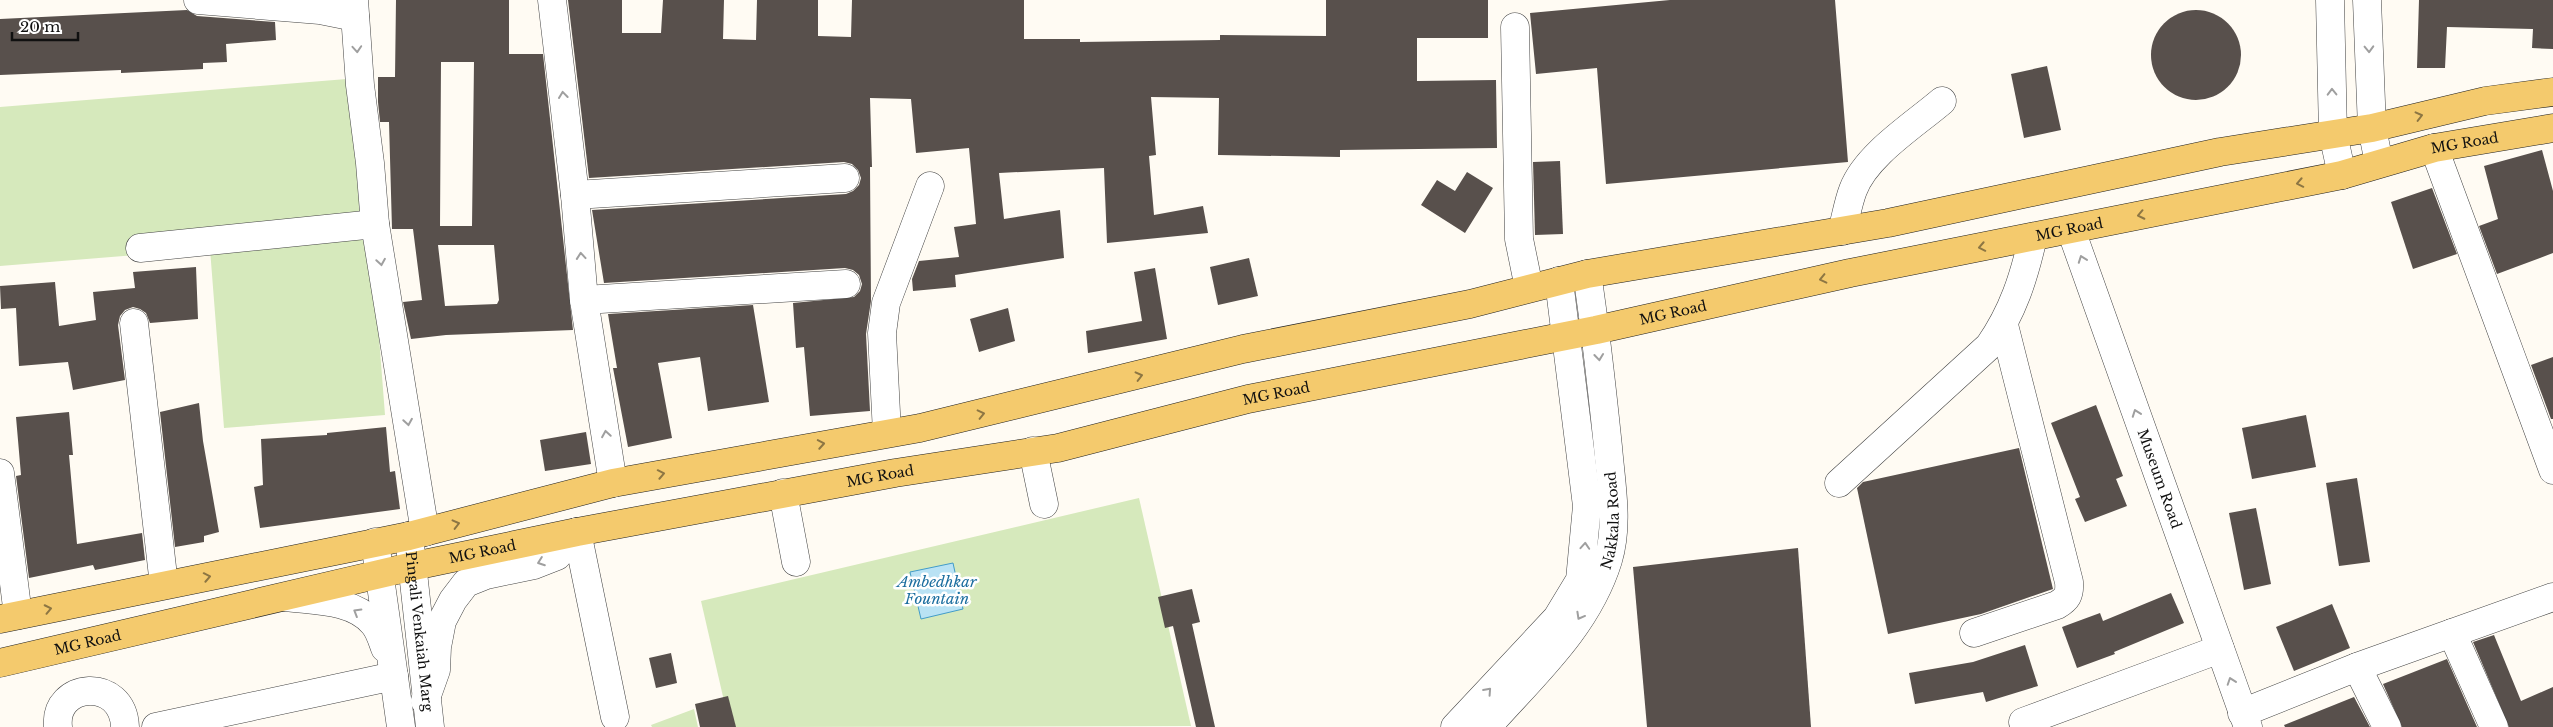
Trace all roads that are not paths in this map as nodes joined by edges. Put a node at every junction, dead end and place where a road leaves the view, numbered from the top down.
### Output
1 (198, 0) edge
2 (552, 0) edge
3 (2330, 0) edge
4 (2367, 0) edge
5 (354, 9) edge
6 (1515, 27) dead end
7 (2553, 92) edge
8 (1942, 101) dead end
9 (2372, 128) junction
10 (2553, 128) edge
11 (2333, 134) junction
12 (2434, 148) junction
13 (2379, 164) junction
14 (2342, 175) junction
15 (845, 178) dead end
16 (930, 186) dead end
17 (575, 195) junction
18 (375, 224) junction
19 (2071, 230) junction
20 (1842, 231) junction
21 (2033, 237) junction
22 (140, 248) dead end
23 (1587, 274) junction
24 (1559, 281) junction
25 (846, 284) dead end
26 (1529, 288) junction
27 (584, 300) junction
28 (134, 324) dead end
29 (2004, 325) junction
30 (1596, 330) junction
31 (1567, 336) junction
32 (887, 433) junction
33 (1033, 451) junction
34 (2553, 470) edge
35 (0, 473) edge
36 (613, 483) junction
37 (1839, 483) dead end
38 (783, 494) junction
39 (1044, 504) dead end
40 (577, 532) junction
41 (417, 534) junction
42 (375, 542) junction
43 (796, 562) dead end
44 (414, 566) junction
45 (379, 574) junction
46 (164, 585) junction
47 (282, 597) junction
48 (2553, 597) edge
49 (9, 617) edge
50 (1974, 633) dead end
51 (2452, 634) junction
52 (2220, 649) junction
53 (0, 663) edge
54 (2357, 667) junction
55 (393, 671) junction
56 (428, 714) edge
57 (615, 717) dead end
58 (2245, 720) edge
59 (2023, 722) dead end
60 (58, 727) edge
61 (125, 727) edge
62 (156, 727) edge
63 (401, 727) edge
64 (1455, 727) edge
65 (1487, 727) edge
66 (2387, 727) edge
67 (2494, 727) edge

1 - 5 street
17 -> 2 street
11 -> 3 street
4 -> 9 street
5 -> 18 street, Pingali Venkaiah Marg
6 - 26 street
9 -> 7 main road
8 - 20 street
9 - 11 main road
9 - 13 street
10 - 12 main road, MG Road
11 - 14 street
11 - 20 main road
12 - 13 main road, MG Road
12 - 34 street
13 - 14 main road, MG Road
14 -> 19 main road, MG Road
15 - 17 street
16 - 32 street
27 -> 17 street
18 - 22 street
18 -> 41 street, Pingali Venkaiah Marg
19 - 21 main road, MG Road
52 -> 19 street, Museum Road
20 - 23 main road
21 - 29 street
21 -> 30 main road, MG Road
23 - 24 main road
23 - 30 street, Nakkala Road
24 - 26 main road
24 - 31 street, Nakkala Road
25 - 27 street
32 -> 26 main road
36 -> 27 street
28 - 46 street
29 - 37 street
29 - 50 street
30 - 31 main road, MG Road
30 -> 65 street, Nakkala Road
31 - 33 main road, MG Road
64 -> 31 street, Nakkala Road
36 -> 32 main road
33 - 38 main road, MG Road
33 - 39 street
35 - 49 street
41 -> 36 main road
38 - 40 main road, MG Road
38 - 43 street
40 - 44 main road, MG Road
40 -> 56 street
40 - 57 street
41 - 42 main road
41 - 44 street, Pingali Venkaiah Marg
42 - 45 street, Pingali Venkaiah Marg
46 -> 42 main road
44 - 45 main road, MG Road
44 - 56 street, Pingali Venkaiah Marg
45 - 47 main road, MG Road
45 - 55 street, Pingali Venkaiah Marg
49 -> 46 main road
47 - 53 main road, MG Road
55 -> 47 street
48 - 51 street
51 - 54 street
51 - 67 street
58 -> 52 street, Museum Road
52 - 59 street
54 - 58 street
54 - 66 street
55 - 62 street
55 - 63 street, Pingali Venkaiah Marg
60 - 61 street

